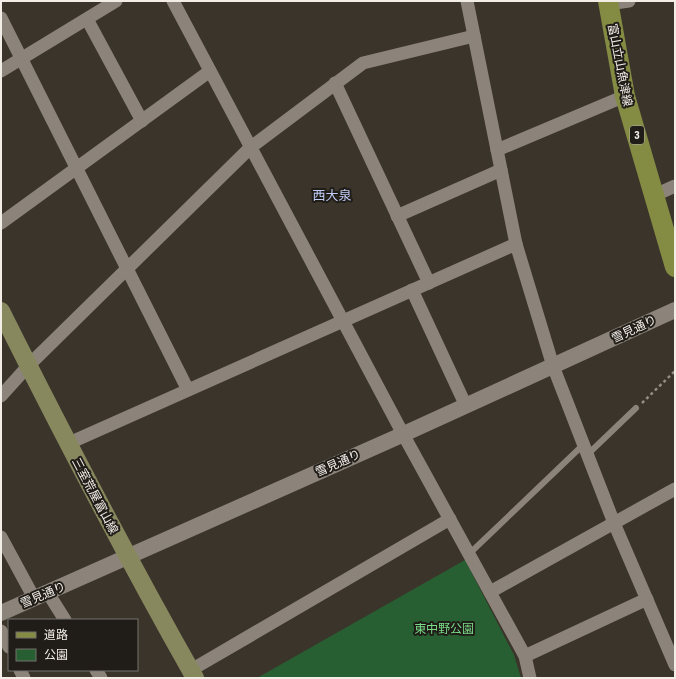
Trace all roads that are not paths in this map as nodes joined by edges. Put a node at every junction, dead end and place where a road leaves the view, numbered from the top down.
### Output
1 (116, 1) edge
2 (173, 1) edge
3 (467, 1) edge
4 (629, 1) edge
5 (608, 2) edge
6 (1, 18) edge
7 (87, 19) junction
8 (474, 36) junction
9 (21, 58) junction
10 (1, 71) edge
11 (210, 71) junction
12 (335, 84) junction
13 (625, 96) junction
14 (142, 121) junction
15 (251, 147) junction
16 (497, 150) junction
17 (76, 168) junction
18 (501, 170) junction
19 (675, 186) edge
20 (654, 195) junction
21 (397, 216) junction
22 (1, 223) edge
23 (516, 244) junction
24 (675, 267) edge
25 (126, 268) junction
26 (429, 283) junction
27 (412, 290) junction
28 (675, 310) edge
29 (1, 311) edge
30 (343, 321) junction
31 (28, 366) junction
32 (553, 366) junction
33 (188, 390) junction
34 (1, 396) edge
35 (466, 406) junction
36 (636, 408) road end
37 (403, 434) junction
38 (67, 444) junction
39 (585, 450) junction
40 (675, 489) edge
41 (450, 519) junction
42 (614, 523) junction
43 (1, 537) edge
44 (469, 554) junction
45 (128, 557) junction
46 (490, 592) junction
47 (41, 595) junction
48 (647, 599) junction
49 (1, 613) edge
50 (64, 619) edge
51 (1, 631) edge
52 (8, 645) edge
53 (525, 656) junction
54 (675, 665) edge
55 (193, 674) edge
56 (530, 678) edge

1 - 7 street
2 - 11 street
3 - 8 street
4 - 5 street
5 - 13 main road, 富山立山魚津線 / 3
6 - 9 street
7 - 9 street
7 - 14 street
8 - 12 street
8 - 16 street
9 - 10 street
9 - 17 street
11 - 14 street
11 - 15 street
12 - 15 street
12 - 21 street
13 - 16 street
13 - 20 main road, 富山立山魚津線 / 3
14 - 17 street
15 - 25 street
15 - 30 street
16 - 18 street
17 - 22 street
17 - 25 street
18 - 21 street
18 - 23 street
19 - 20 street
20 - 24 main road, 富山立山魚津線 / 3
21 - 26 street
23 - 26 street
23 - 32 street
25 - 31 street
25 - 33 street
26 - 27 street
27 - 30 street
27 - 35 street
28 - 32 street, 雪見通り
29 - 31 main road, 三室荒屋富山線
30 - 33 street
30 - 37 street
31 - 34 street
31 - 38 main road, 三室荒屋富山線
32 - 35 street, 雪見通り
32 - 39 street
33 - 38 street
35 - 37 street, 雪見通り
36 - 39 lane
37 - 41 street
37 - 45 street, 雪見通り
38 - 45 main road, 三室荒屋富山線
39 - 42 street
39 - 44 lane
40 - 42 street
41 - 44 street
41 - 55 street
42 - 46 street
42 - 48 street
43 - 47 street
44 - 46 street
45 - 47 street, 雪見通り
45 - 55 main road, 三室荒屋富山線
46 - 53 street
47 - 49 street, 雪見通り
47 - 50 street
48 - 53 street
48 - 54 street
51 - 52 street
53 - 56 street

